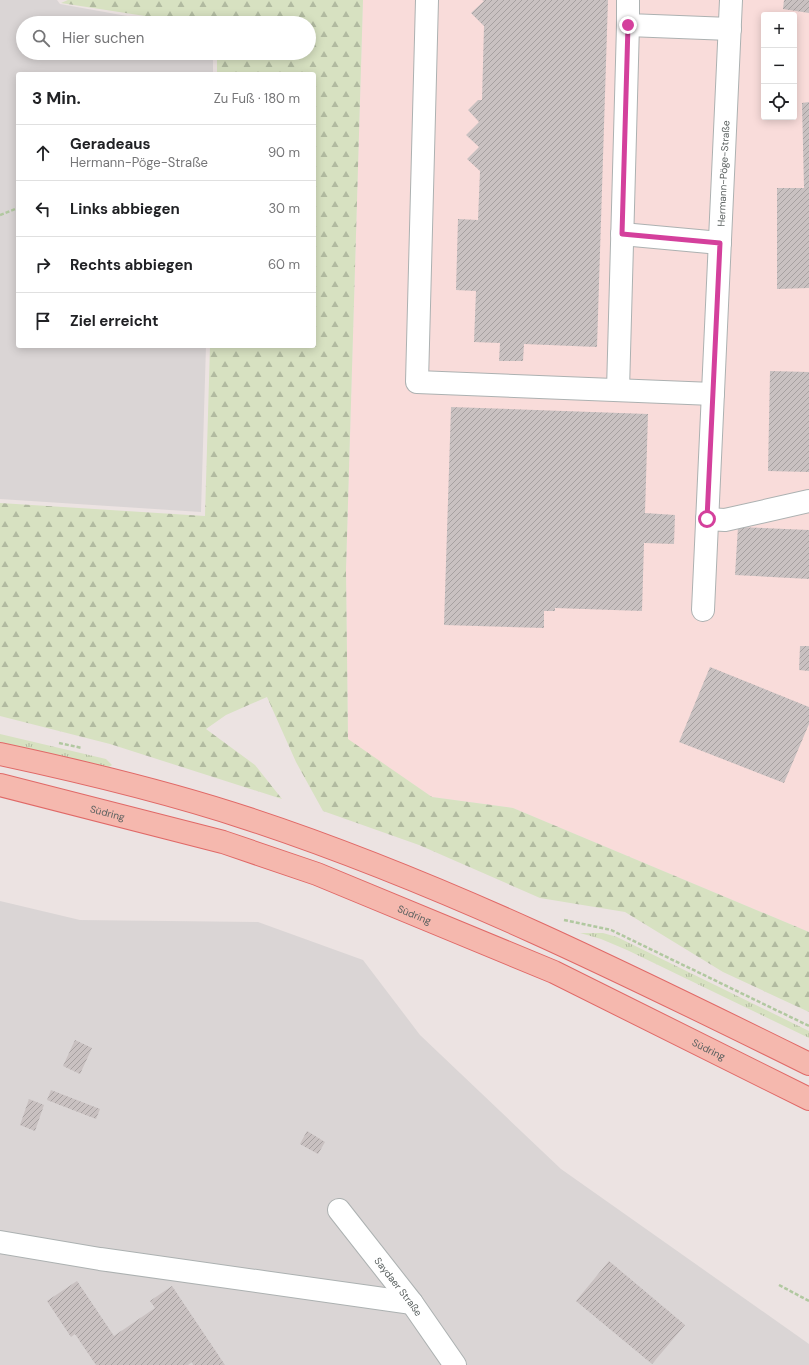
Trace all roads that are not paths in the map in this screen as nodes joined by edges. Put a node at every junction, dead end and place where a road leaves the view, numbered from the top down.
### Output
1 (427, 0) edge
2 (628, 0) edge
3 (731, 0) edge
4 (628, 25) junction
5 (730, 29) junction
6 (622, 234) junction
7 (720, 243) junction
8 (618, 390) junction
9 (713, 394) junction
10 (809, 500) edge
11 (707, 519) junction
12 (703, 610) dead end
13 (0, 754) edge
14 (0, 785) edge
15 (779, 1049) junction
16 (809, 1055) edge
17 (809, 1064) edge
18 (809, 1098) edge
19 (339, 1210) dead end
20 (0, 1242) edge
21 (412, 1303) junction
22 (455, 1365) edge

1 - 8 street
2 - 4 street
3 - 5 street, Hermann-Pöge-Straße
4 - 5 street
4 - 6 street
5 - 7 street, Hermann-Pöge-Straße
6 - 7 street
6 - 8 street
7 - 9 street, Hermann-Pöge-Straße
8 - 9 street
9 - 11 street, Hermann-Pöge-Straße
10 - 11 street
11 - 12 street, Hermann-Pöge-Straße
13 - 15 main road
14 - 18 main road, Südring
15 - 16 main road
15 - 17 main road
19 - 21 street, Saydaer Straße
20 - 21 street
21 - 22 street, Saydaer Straße

